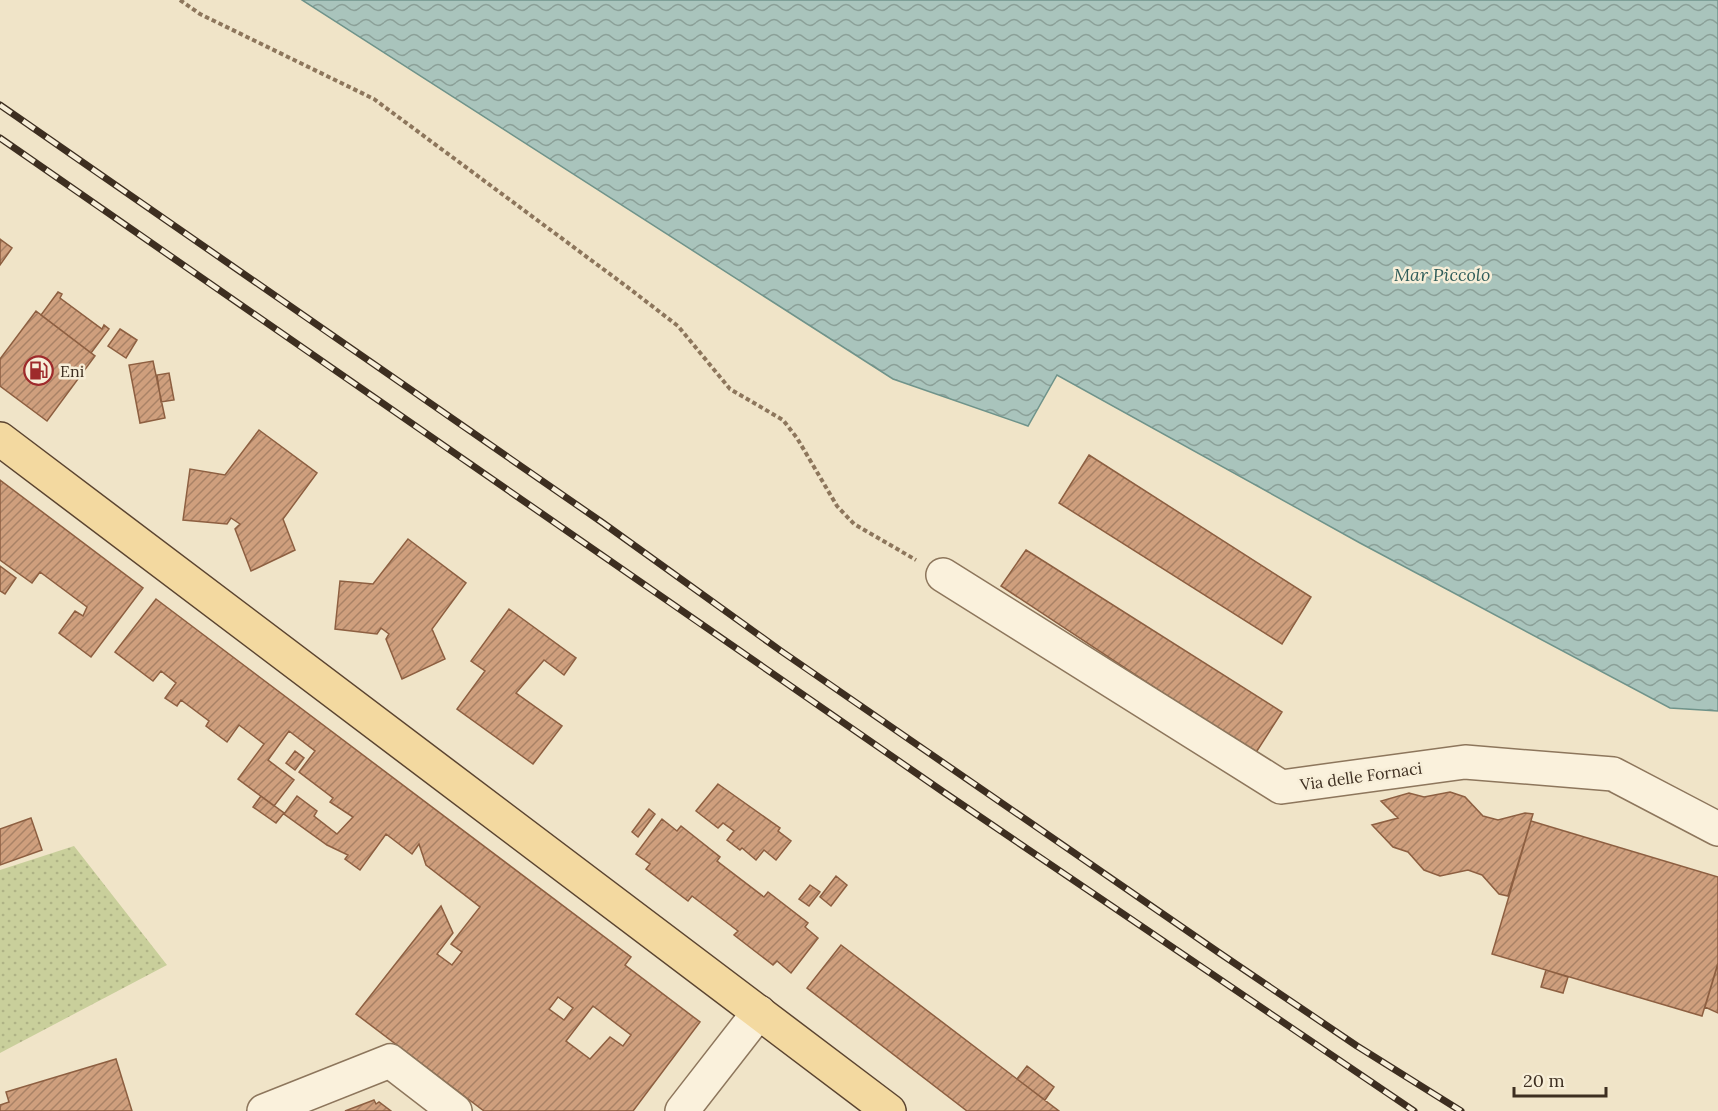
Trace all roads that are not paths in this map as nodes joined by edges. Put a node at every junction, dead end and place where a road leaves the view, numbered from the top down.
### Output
1 (0, 439) edge
2 (943, 575) road end
3 (1718, 829) edge
4 (759, 1012) junction
5 (264, 1111) edge
6 (455, 1111) edge
7 (682, 1111) edge
8 (889, 1111) edge

1 - 4 main road
2 - 3 street, Via delle Fornaci
4 - 7 street
4 - 8 main road
5 - 6 street

